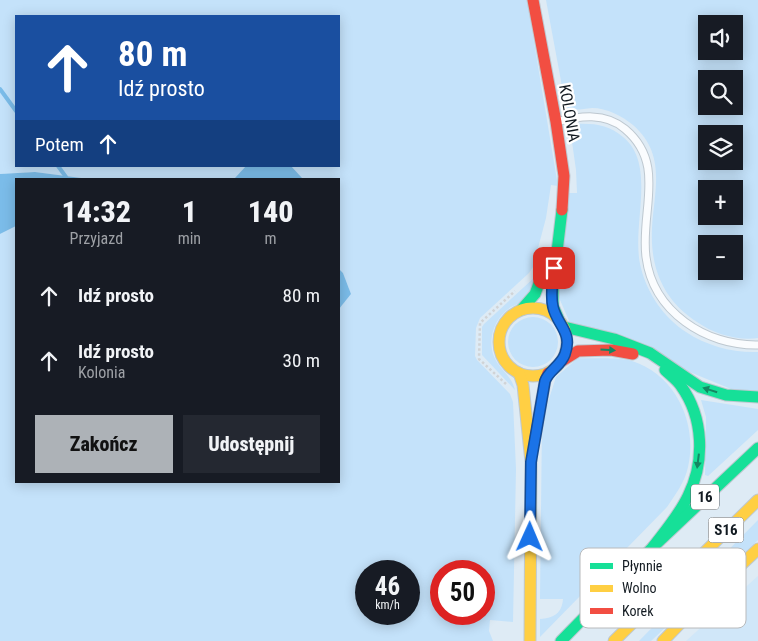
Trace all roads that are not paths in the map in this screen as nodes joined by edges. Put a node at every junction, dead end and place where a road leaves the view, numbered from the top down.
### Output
1 (533, 0) edge
2 (556, 122) junction
3 (558, 232) junction
4 (521, 310) junction
5 (562, 324) junction
6 (758, 345) edge
7 (562, 361) junction
8 (519, 373) junction
9 (548, 373) junction
10 (758, 397) edge
11 (758, 448) edge
12 (531, 462) junction
13 (758, 500) edge
14 (653, 547) joint
15 (708, 548) edge
16 (758, 550) edge
17 (746, 561) edge
18 (580, 622) edge
19 (627, 628) edge
20 (676, 628) edge
21 (530, 641) edge
22 (561, 641) edge
23 (614, 641) edge
24 (663, 641) edge

1 - 2 main road, KOLONIA
2 - 3 main road, KOLONIA
2 - 6 lane
3 - 4 main road, KOLONIA
3 - 5 main road, KOLONIA
4 - 5 main road
4 - 8 main road
5 - 7 main road
10 -> 5 main road
7 - 9 main road
7 -> 14 main road
8 - 9 main road
8 - 12 main road
9 - 12 main road
11 - 14 main road, 16
12 - 21 main road
13 - 15 main road, S16
16 - 17 main road
18 - 22 main road, 16
19 - 23 main road, S16
20 - 24 main road

